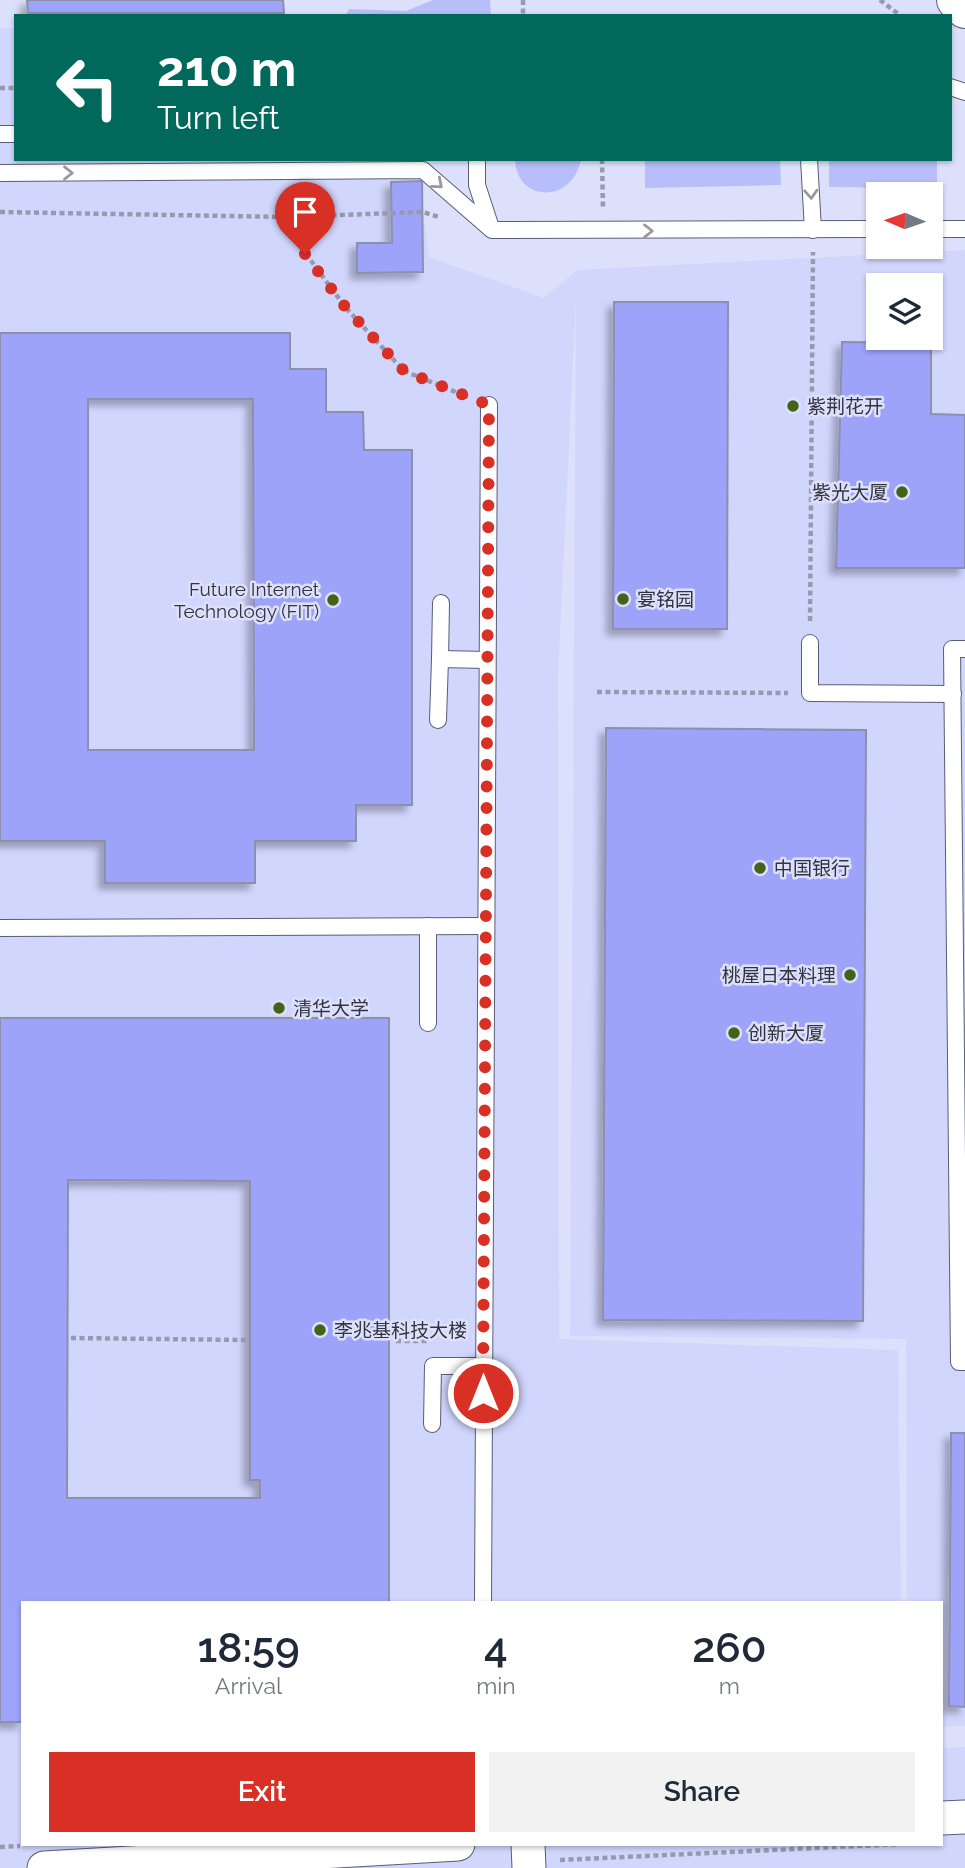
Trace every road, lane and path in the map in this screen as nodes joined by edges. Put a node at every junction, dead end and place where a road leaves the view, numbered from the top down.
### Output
1 (880, 0) edge
2 (956, 0) edge
3 (965, 9) edge
4 (898, 14) edge
5 (477, 161) edge
6 (603, 161) edge
7 (809, 161) edge
8 (0, 173) edge
9 (0, 212) edge
10 (285, 217) junction
11 (866, 229) edge
12 (943, 229) edge
13 (965, 229) edge
14 (492, 230) junction
15 (813, 230) junction
16 (603, 231) junction
17 (489, 405) joint
18 (441, 603) dead end
19 (810, 643) joint
20 (965, 649) edge
21 (440, 659) junction
22 (487, 660) junction
23 (597, 692) dead end
24 (810, 694) junction
25 (953, 694) junction
26 (438, 720) dead end
27 (428, 926) junction
28 (484, 926) junction
29 (0, 929) edge
30 (428, 1023) dead end
31 (71, 1338) dead end
32 (247, 1340) dead end
33 (965, 1362) edge
34 (484, 1366) junction
35 (432, 1424) dead end
36 (483, 1601) edge
37 (965, 1817) edge
38 (943, 1818) edge
39 (424, 1846) edge
40 (848, 1846) edge
41 (528, 1858) edge
42 (44, 1868) edge

1 - 4 path
2 - 3 street
5 - 14 lane
6 - 16 path
7 -> 15 lane
8 -> 14 lane
9 - 10 path
10 - 14 path
10 - 17 path
11 - 15 lane
12 - 13 lane
14 - 16 lane
16 -> 15 lane
15 - 19 path
17 - 22 lane
18 - 21 lane
19 - 24 lane
20 - 25 lane
21 - 22 lane
21 - 26 lane
22 - 28 lane
23 - 24 path
24 - 25 lane
25 - 33 lane
27 - 28 lane
27 - 29 lane
27 - 30 lane
28 - 34 lane
31 - 32 path
34 - 35 lane
34 - 36 lane
37 - 38 street
39 - 42 street
40 - 41 path

